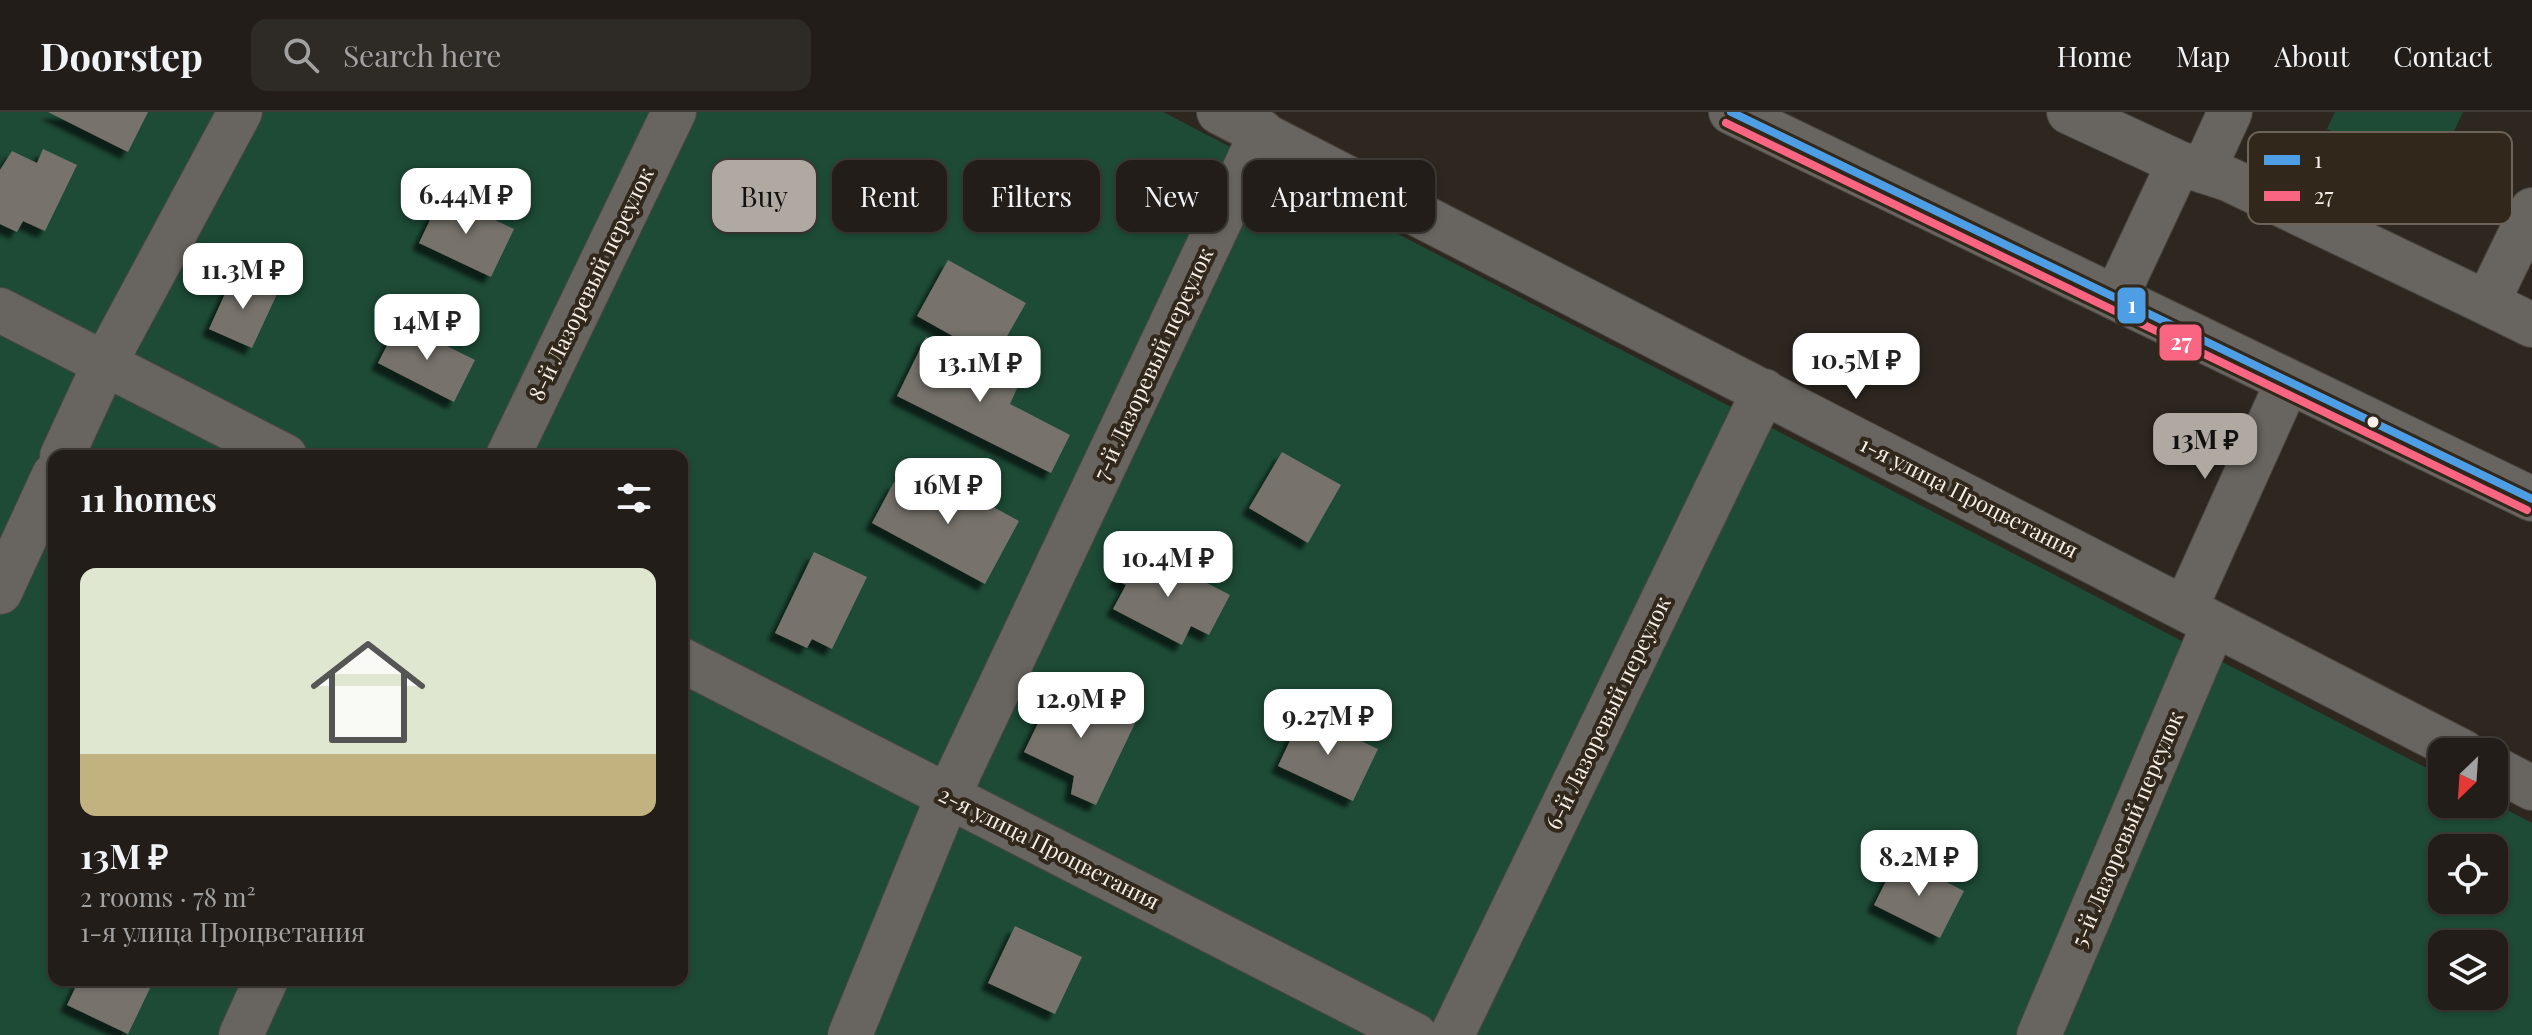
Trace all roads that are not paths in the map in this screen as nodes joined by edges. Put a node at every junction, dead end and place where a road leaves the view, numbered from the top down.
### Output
1 (240, 112) edge
2 (674, 112) edge
3 (1219, 112) edge
4 (1731, 112) edge
5 (2069, 112) edge
6 (2230, 112) edge
7 (1262, 132) junction
8 (2191, 167) junction
9 (2248, 189) edge
10 (2532, 210) edge
11 (2322, 224) edge
12 (2116, 297) junction
13 (2487, 303) junction
14 (0, 310) edge
15 (2532, 325) edge
16 (105, 363) junction
17 (2288, 381) junction
18 (1764, 391) junction
19 (65, 450) edge
20 (273, 450) edge
21 (511, 450) edge
22 (48, 488) edge
23 (2532, 499) edge
24 (0, 592) edge
25 (2200, 616) junction
26 (688, 663) edge
27 (2436, 738) edge
28 (2508, 775) edge
29 (2532, 788) edge
30 (948, 796) junction
31 (263, 986) edge
32 (241, 1035) edge
33 (850, 1035) edge
34 (1415, 1035) edge
35 (1452, 1035) edge
36 (2039, 1035) edge

1 - 16 street
2 - 21 street, 8-й Лазоревый переулок
3 - 7 street, 1-я улица Процветания
4 - 12 street
5 - 8 street
6 - 8 street
7 - 18 street, 1-я улица Процветания
7 - 30 street, 7-й Лазоревый переулок
8 - 9 street
8 - 12 street
10 - 13 street
11 - 13 street
12 - 17 street
13 - 15 street
14 - 16 street
16 - 19 street
16 - 20 street
17 - 23 street
17 - 25 street, 5-й Лазоревый переулок
18 - 25 street, 1-я улица Процветания
18 - 35 street, 6-й Лазоревый переулок
22 - 24 street
25 - 27 street, 1-я улица Процветания
25 - 36 street, 5-й Лазоревый переулок
26 - 30 street, 2-я улица Процветания
28 - 29 street
30 - 33 street, 7-й Лазоревый переулок
30 - 34 street, 2-я улица Процветания
31 - 32 street

